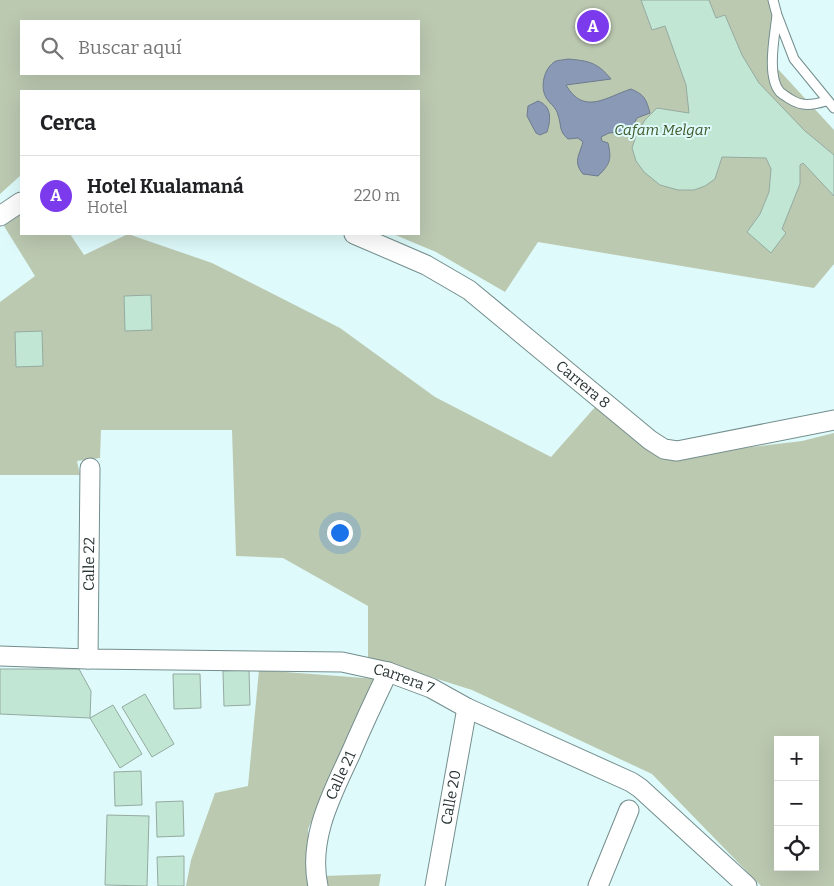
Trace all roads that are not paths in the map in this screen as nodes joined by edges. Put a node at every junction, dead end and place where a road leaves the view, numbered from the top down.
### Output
1 (773, 0) edge
2 (777, 15) junction
3 (826, 101) junction
4 (834, 108) edge
5 (20, 203) edge
6 (0, 216) edge
7 (356, 235) edge
8 (834, 420) edge
9 (90, 468) dead end
10 (0, 656) edge
11 (88, 659) junction
12 (388, 672) junction
13 (467, 708) junction
14 (630, 810) dead end
15 (318, 886) edge
16 (435, 886) edge
17 (598, 886) edge
18 (747, 886) edge

1 - 2 lane
2 - 3 lane
2 - 3 lane
3 - 4 lane
5 - 6 street
7 - 8 street, Carrera 8
9 - 11 street, Calle 22
10 - 11 street, Carrera 7
11 - 12 street, Carrera 7
12 - 13 street, Carrera 7
12 - 15 street, Calle 21
13 - 16 street, Calle 20
13 - 18 street, Carrera 7
14 - 17 street

